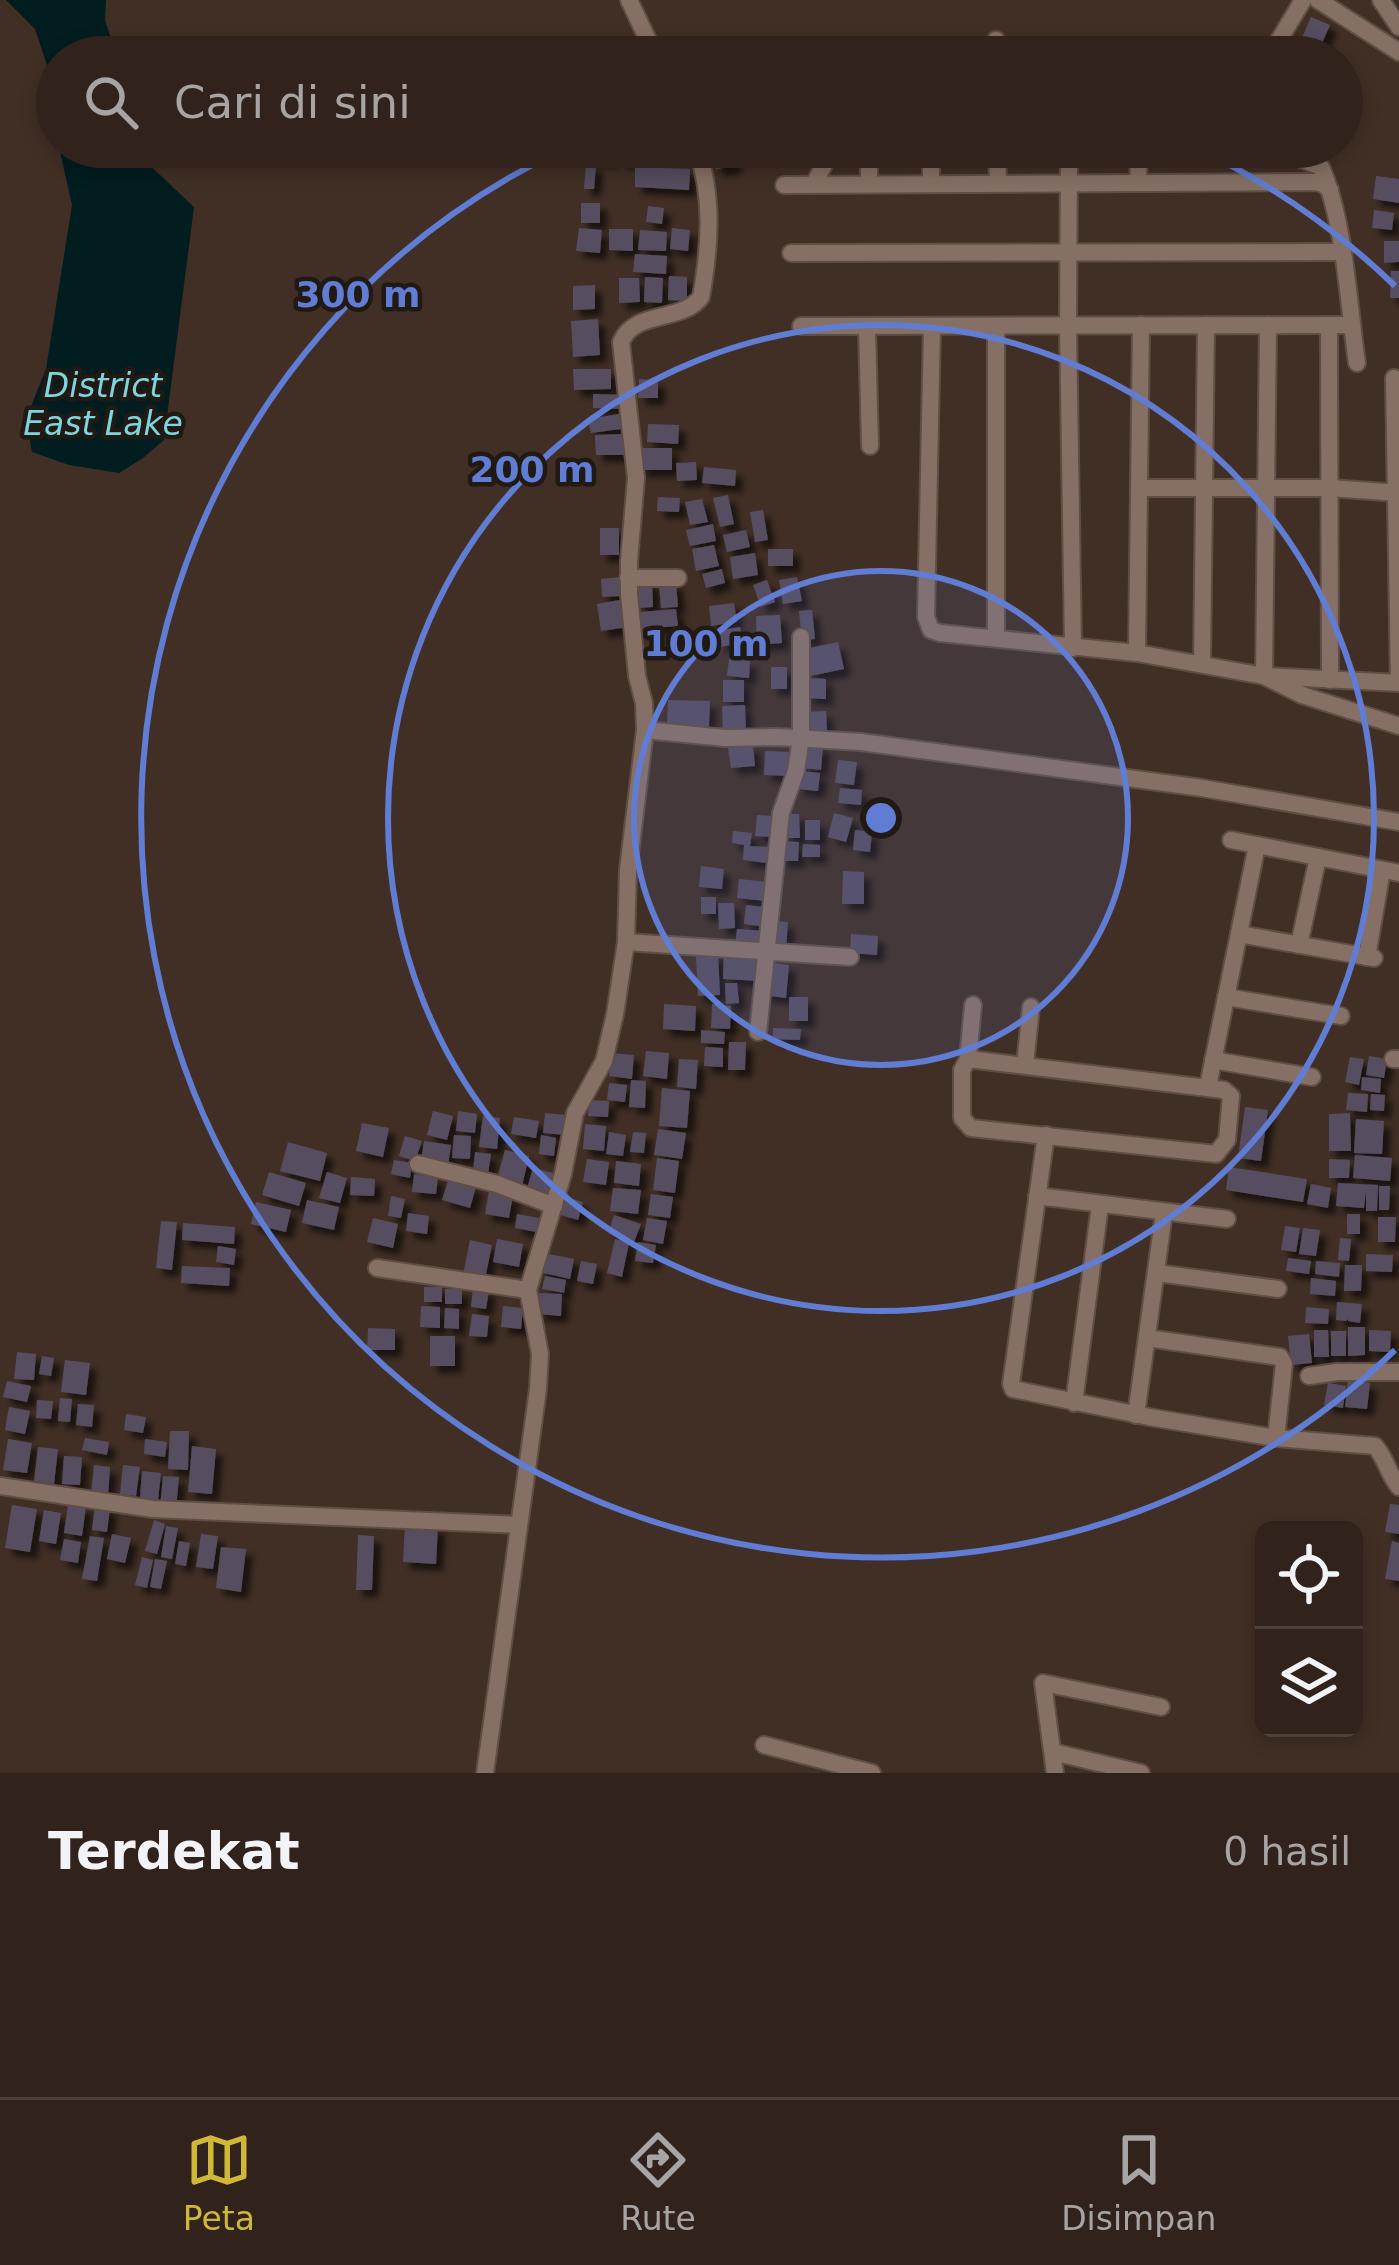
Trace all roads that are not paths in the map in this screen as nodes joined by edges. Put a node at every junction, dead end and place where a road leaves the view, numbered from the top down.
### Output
1 (629, 0) edge
2 (1304, 0) edge
3 (1318, 0) edge
4 (1381, 0) edge
5 (1399, 27) edge
6 (646, 36) edge
7 (1282, 36) edge
8 (1399, 52) edge
9 (703, 168) edge
10 (822, 168) edge
11 (869, 168) edge
12 (931, 168) edge
13 (998, 168) edge
14 (1069, 168) edge
15 (1138, 168) edge
16 (1322, 168) edge
17 (998, 182) junction
18 (1069, 182) junction
19 (931, 183) junction
20 (1138, 183) junction
21 (784, 184) dead end
22 (814, 184) junction
23 (869, 184) junction
24 (1330, 190) junction
25 (1068, 252) junction
26 (1342, 252) junction
27 (791, 253) dead end
28 (1206, 325) junction
29 (1268, 325) junction
30 (1329, 325) junction
31 (1352, 325) junction
32 (801, 326) dead end
33 (867, 326) junction
34 (932, 326) junction
35 (996, 326) junction
36 (1068, 326) junction
37 (1142, 326) junction
38 (1357, 363) dead end
39 (1394, 378) dead end
40 (870, 446) dead end
41 (1139, 488) junction
42 (1203, 488) junction
43 (1265, 488) junction
44 (1330, 488) junction
45 (1398, 493) edge
46 (628, 578) junction
47 (677, 578) dead end
48 (801, 637) dead end
49 (996, 638) junction
50 (1073, 648) junction
51 (1136, 653) junction
52 (1202, 664) junction
53 (1264, 676) junction
54 (1330, 680) junction
55 (1399, 683) edge
56 (1399, 725) edge
57 (646, 730) junction
58 (801, 738) junction
59 (1399, 822) edge
60 (1231, 840) dead end
61 (1257, 845) junction
62 (1318, 857) junction
63 (1391, 871) edge
64 (1239, 934) junction
65 (626, 942) junction
66 (1299, 945) junction
67 (766, 953) junction
68 (850, 957) dead end
69 (1226, 997) junction
70 (973, 1005) dead end
71 (1031, 1007) dead end
72 (1341, 1016) dead end
73 (758, 1032) dead end
74 (968, 1059) junction
75 (1213, 1060) junction
76 (1025, 1065) junction
77 (1312, 1077) dead end
78 (1208, 1086) junction
79 (1046, 1135) junction
80 (418, 1164) dead end
81 (1037, 1196) junction
82 (1100, 1205) junction
83 (554, 1206) junction
84 (1164, 1213) junction
85 (1227, 1220) dead end
86 (377, 1268) dead end
87 (1157, 1273) junction
88 (528, 1289) junction
89 (1279, 1289) dead end
90 (1147, 1338) junction
91 (1399, 1372) edge
92 (1309, 1376) dead end
93 (1074, 1403) junction
94 (1136, 1415) junction
95 (1276, 1438) junction
96 (0, 1486) edge
97 (1399, 1487) edge
98 (519, 1525) junction
99 (1162, 1708) dead end
100 (764, 1745) dead end
101 (1053, 1752) junction
102 (485, 1773) edge
103 (872, 1773) edge
104 (1055, 1773) edge
105 (1141, 1773) edge

1 - 6 street
2 - 7 street
3 - 8 street
4 - 5 street
9 - 46 street
10 - 22 street
11 - 23 street
12 - 19 street
13 - 17 street
14 - 18 street
15 - 20 street
16 - 24 street
17 - 18 street
17 - 19 street
18 - 20 street
18 - 25 street
19 - 23 street
20 - 24 street
21 - 22 street
22 - 23 street
24 - 26 street
25 - 26 street
25 - 27 street
25 - 36 street
26 - 31 street
28 - 29 street
28 - 37 street
28 - 42 street
29 - 30 street
29 - 43 street
30 - 31 street
30 - 44 street
31 - 38 street
32 - 33 street
33 - 34 street
33 - 40 street
34 - 35 street
34 - 49 street
35 - 36 street
35 - 49 street
36 - 37 street
36 - 50 street
37 - 41 street
39 - 45 street
41 - 42 street
41 - 51 street
42 - 43 street
42 - 52 street
43 - 44 street
43 - 53 street
44 - 45 street
44 - 54 street
45 - 55 street
46 - 47 street
46 - 57 street
48 - 58 street
49 - 50 street
50 - 51 street
51 - 52 street
52 - 53 street
53 - 54 street
53 - 56 street
54 - 55 street
57 - 58 street
57 - 65 street
58 - 59 street
58 - 67 street
60 - 61 street
61 - 62 street
61 - 64 street
62 - 63 street
62 - 66 street
63 - 66 street
64 - 66 street
64 - 69 street
65 - 67 street
65 - 83 street
67 - 68 street
67 - 73 street
69 - 72 street
69 - 75 street
70 - 74 street
71 - 76 street
74 - 76 street
74 - 79 street
75 - 77 street
75 - 78 street
76 - 78 street
78 - 79 street
79 - 81 street
80 - 83 street
81 - 82 street
81 - 93 street
82 - 84 street
82 - 93 street
83 - 88 street
84 - 85 street
84 - 87 street
86 - 88 street
87 - 89 street
87 - 90 street
88 - 98 street
90 - 94 street
90 - 95 street
91 - 92 street
93 - 94 street
94 - 95 street
95 - 97 street
96 - 98 street
98 - 102 street
99 - 101 street
100 - 103 street
101 - 104 street
101 - 105 street

